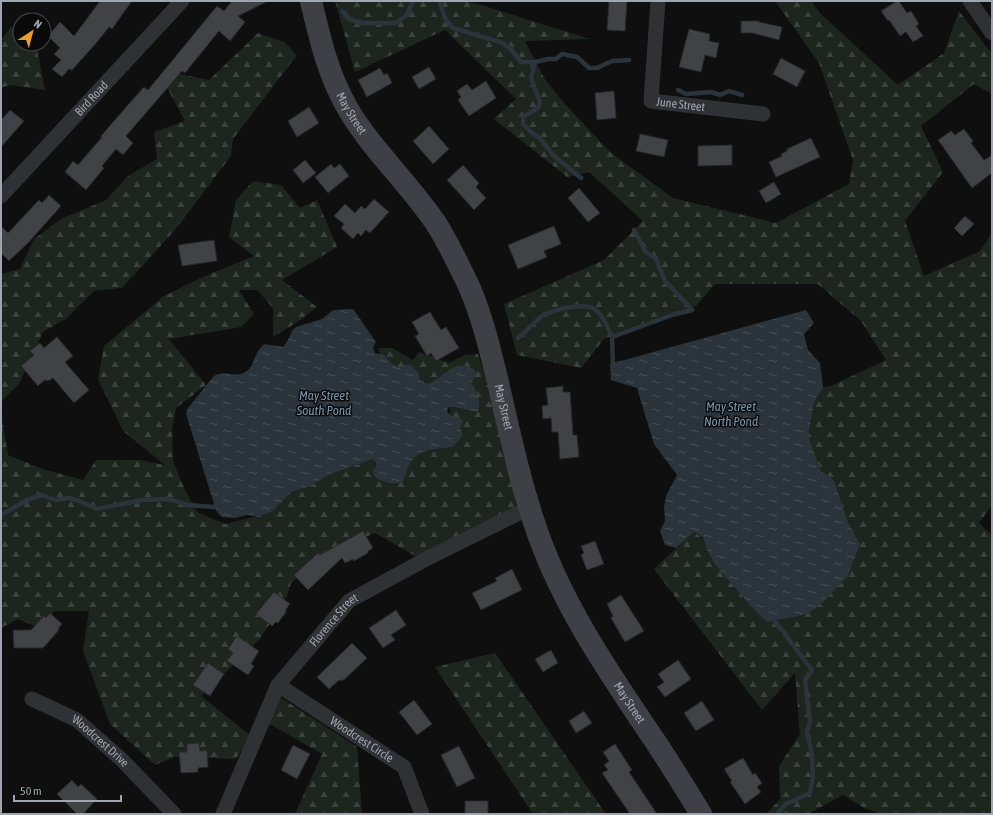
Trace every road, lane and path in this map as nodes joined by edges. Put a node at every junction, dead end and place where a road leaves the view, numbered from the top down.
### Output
1 (182, 1) edge
2 (311, 1) edge
3 (658, 1) edge
4 (970, 1) edge
5 (992, 33) edge
6 (763, 114) dead end
7 (1, 196) edge
8 (529, 508) junction
9 (278, 685) junction
10 (32, 699) dead end
11 (174, 814) edge
12 (223, 814) edge
13 (422, 814) edge
14 (701, 814) edge

1 - 7 street, Bird Road
2 - 8 street, May Street
3 - 6 street, June Street
4 - 5 street
8 - 9 street, Florence Street
8 - 14 street, May Street
9 - 12 street, Florence Street
9 - 13 street, Woodcrest Circle
10 - 11 street, Woodcrest Drive

